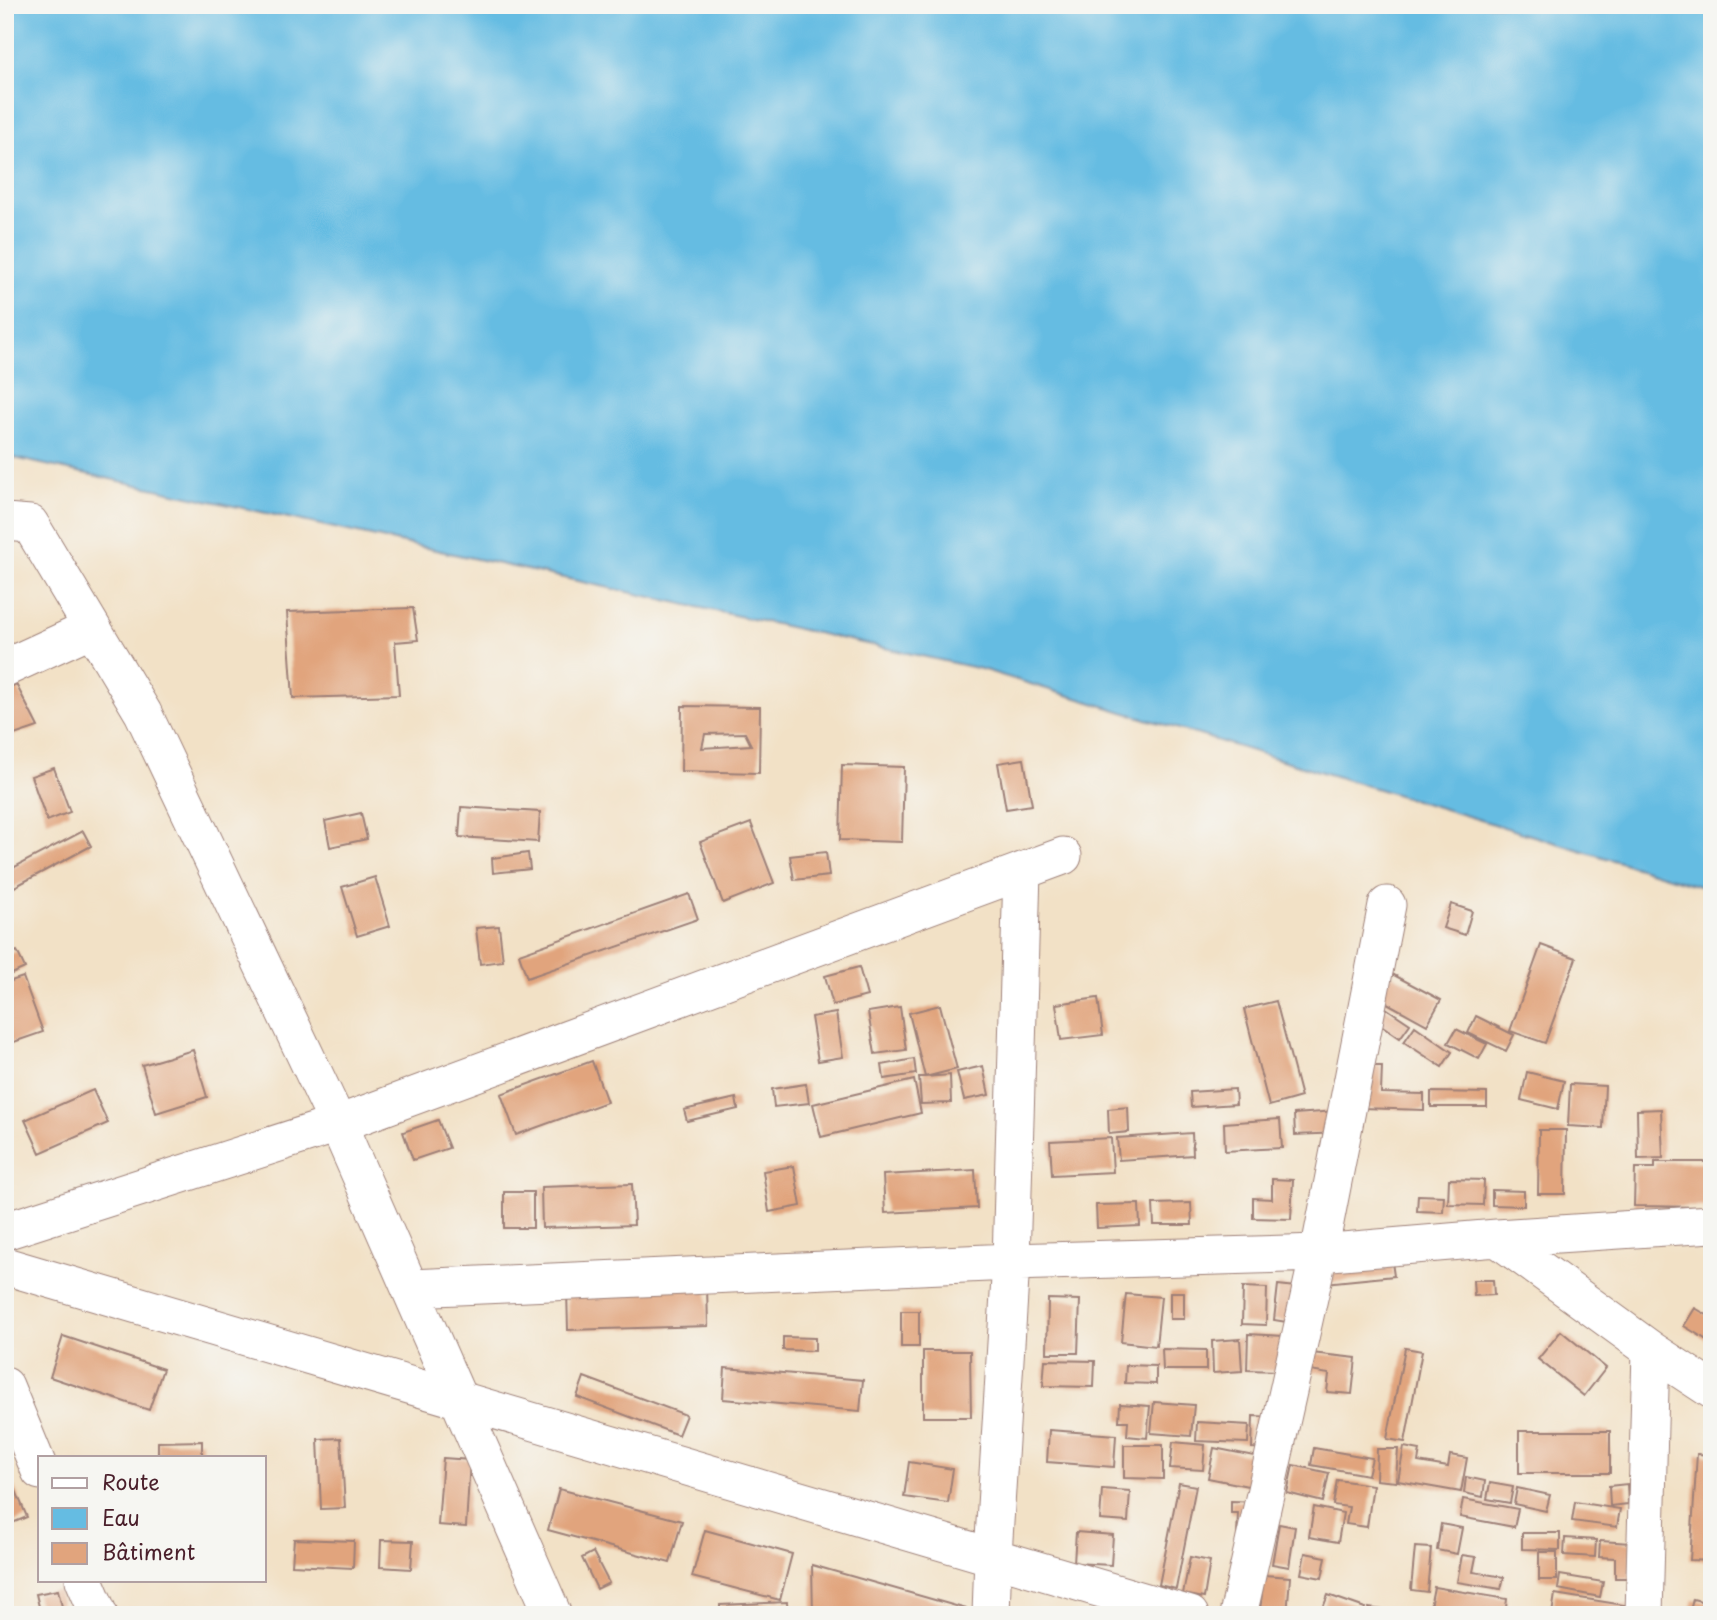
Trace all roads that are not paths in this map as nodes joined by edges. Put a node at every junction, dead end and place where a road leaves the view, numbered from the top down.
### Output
1 (5, 522) edge
2 (92, 628) junction
3 (5, 668) edge
4 (1063, 856) dead end
5 (1022, 871) junction
6 (1387, 905) dead end
7 (338, 1124) junction
8 (1712, 1224) edge
9 (5, 1231) edge
10 (1497, 1238) junction
11 (1319, 1253) junction
12 (1011, 1262) junction
13 (5, 1266) edge
14 (411, 1288) junction
15 (1651, 1350) junction
16 (5, 1386) edge
17 (1712, 1390) edge
18 (459, 1399) junction
19 (38, 1466) edge
20 (993, 1555) junction
21 (85, 1582) edge
22 (99, 1615) edge
23 (553, 1615) edge
24 (991, 1615) edge
25 (1190, 1615) edge
26 (1238, 1615) edge
27 (1644, 1615) edge

1 - 2 street
2 - 3 street
2 - 7 street
4 - 5 street
5 - 7 street
5 - 12 street
6 - 11 street
7 - 9 street
7 - 14 street
8 - 10 street
10 - 11 street
10 - 15 street
11 - 12 street
11 - 26 street
12 - 14 street
12 - 20 street
13 - 18 street
14 - 18 street
15 - 17 street
15 - 27 street
16 - 19 street
18 - 20 street
18 - 23 street
20 - 24 street
20 - 25 street
21 - 22 street

